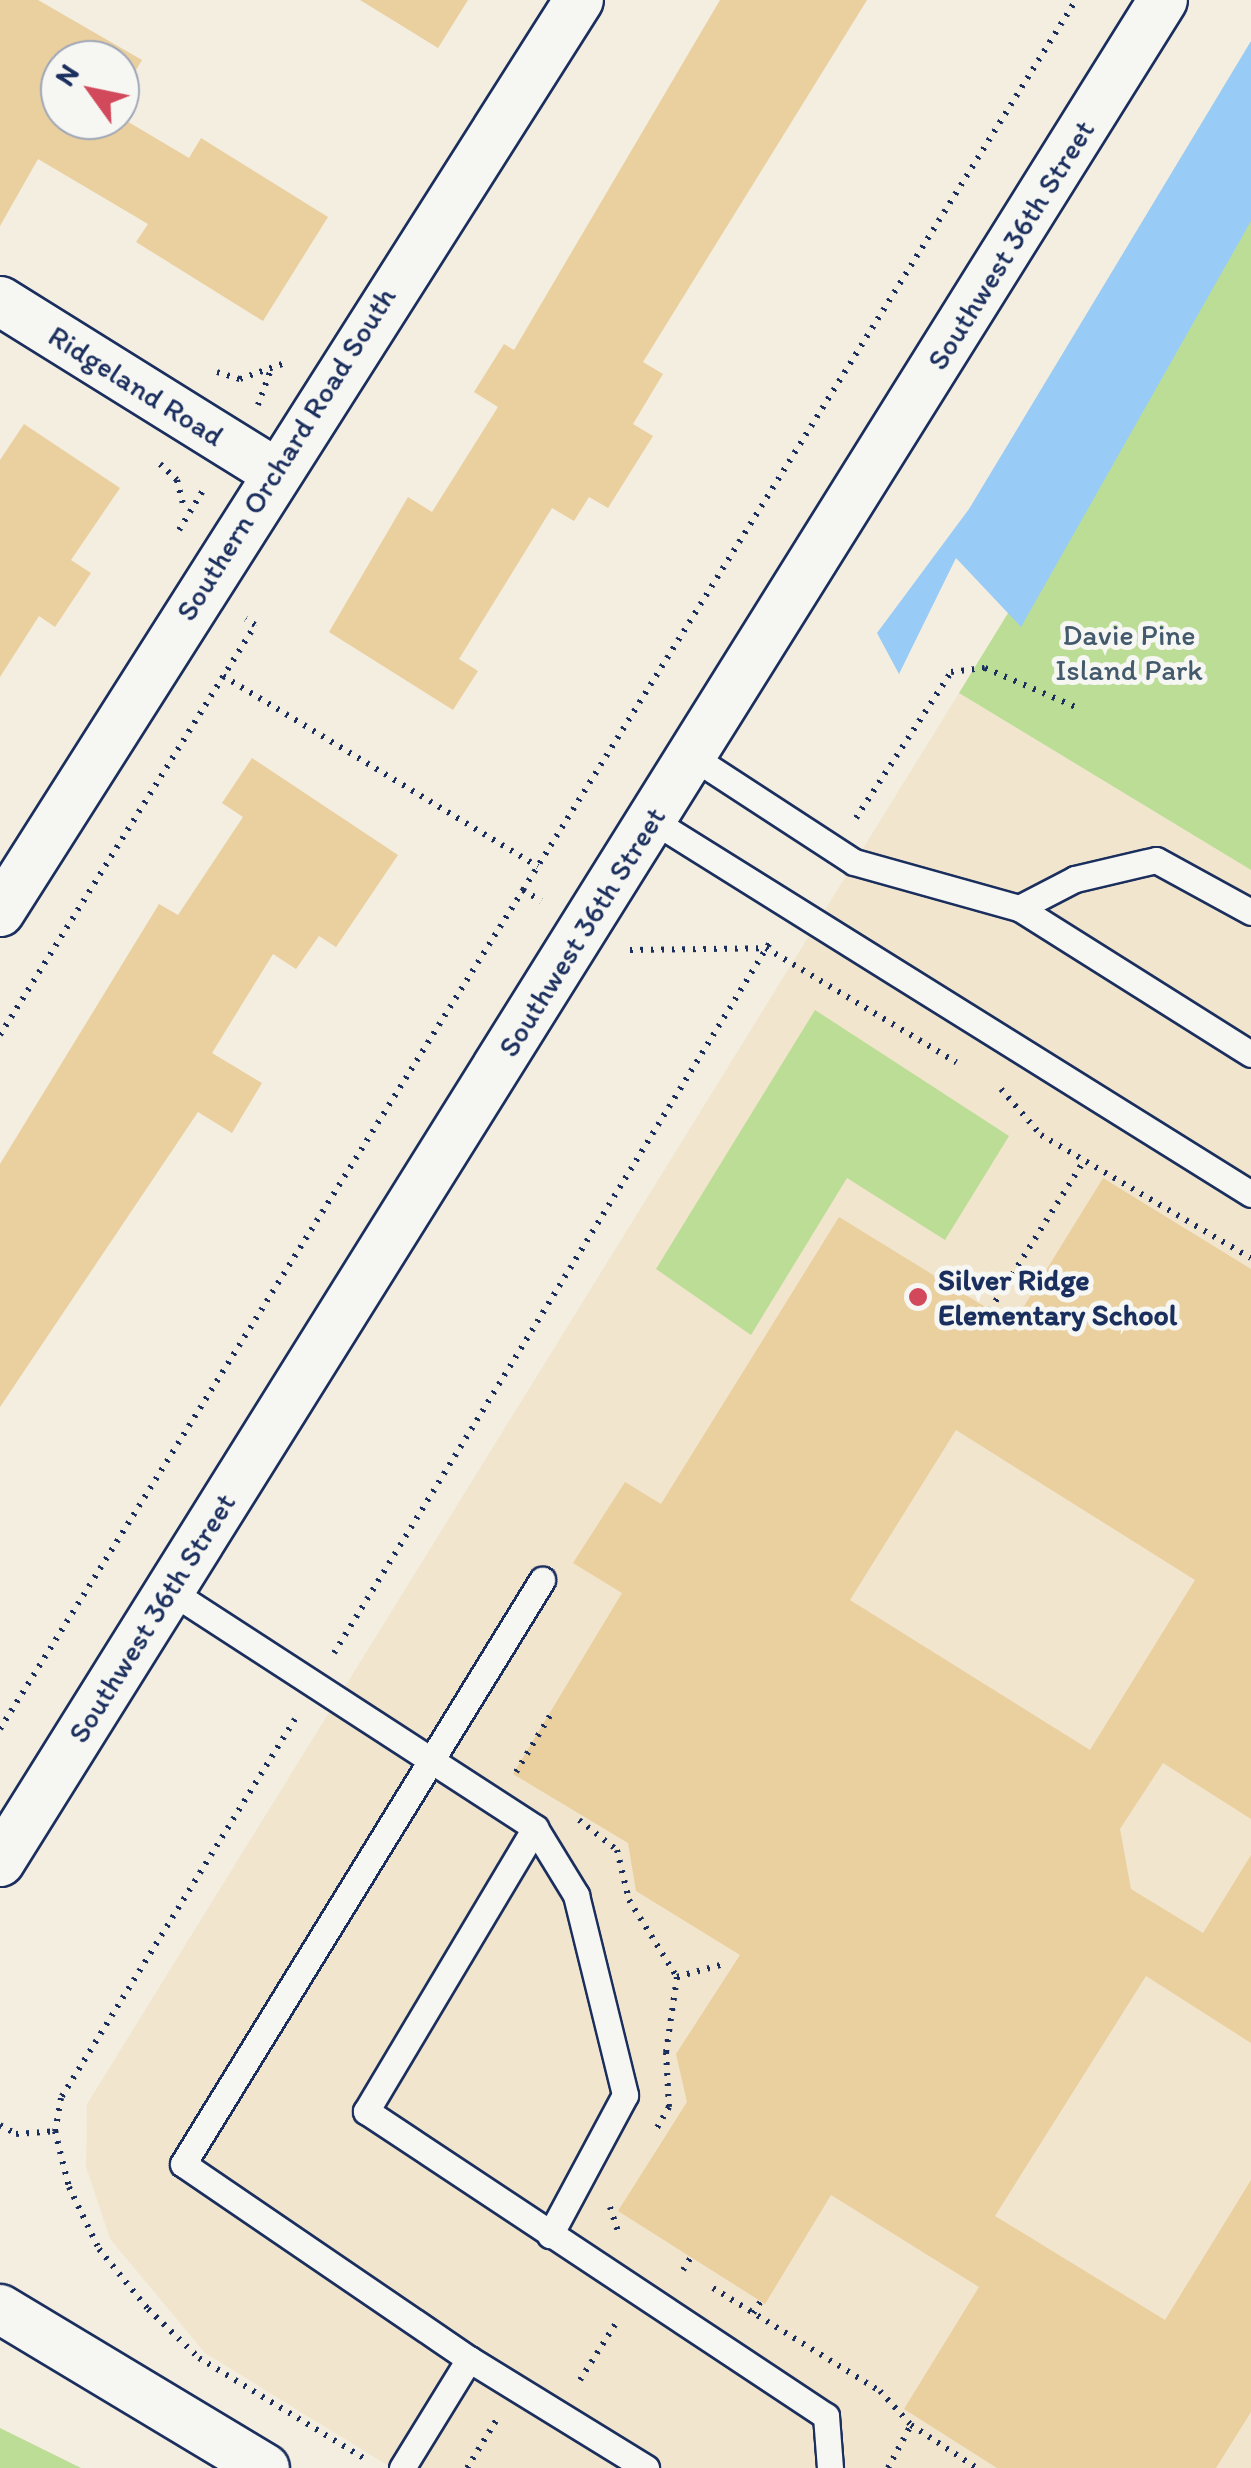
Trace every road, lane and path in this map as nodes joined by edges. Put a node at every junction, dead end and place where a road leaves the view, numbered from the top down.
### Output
1 (579, 0) edge
2 (1076, 0) edge
3 (1163, 0) edge
4 (0, 301) edge
5 (200, 363) dead end
6 (270, 372) dead end
7 (272, 472) junction
8 (223, 676) dead end
9 (1080, 709) dead end
10 (692, 756) junction
11 (652, 820) junction
12 (828, 848) junction
13 (538, 867) junction
14 (524, 890) dead end
15 (790, 908) junction
16 (1020, 908) junction
17 (0, 912) edge
18 (1251, 912) edge
19 (766, 948) junction
20 (1251, 1054) edge
21 (971, 1070) dead end
22 (986, 1080) dead end
23 (1084, 1161) junction
24 (1251, 1194) edge
25 (1251, 1258) edge
26 (990, 1310) dead end
27 (542, 1580) dead end
28 (169, 1590) junction
29 (315, 1686) junction
30 (551, 1714) dead end
31 (434, 1763) junction
32 (513, 1778) dead end
33 (535, 1828) junction
34 (0, 1862) edge
35 (728, 1964) dead end
36 (677, 1977) dead end
37 (0, 2125) edge
38 (55, 2132) junction
39 (550, 2236) junction
40 (691, 2257) dead end
41 (683, 2270) dead end
42 (761, 2301) dead end
43 (0, 2309) edge
44 (754, 2313) dead end
45 (470, 2359) junction
46 (516, 2388) junction
47 (909, 2412) dead end
48 (904, 2420) dead end
49 (265, 2468) edge
50 (380, 2468) edge
51 (402, 2468) edge
52 (467, 2468) edge
53 (646, 2468) edge
54 (830, 2468) edge
55 (888, 2468) edge
56 (977, 2468) edge

1 - 7 street, Southern Orchard Road South
2 - 13 path
3 - 10 street, Southwest 36th Street
4 - 7 street, Ridgeland Road
5 - 6 path
7 - 17 street, Southern Orchard Road South
8 - 13 path
9 - 12 path
10 - 11 street, Southwest 36th Street
10 - 12 lane
11 - 15 lane
11 - 28 street, Southwest 36th Street
12 - 16 lane
13 - 14 path
15 - 19 path
15 - 24 lane
16 - 18 lane
16 - 20 lane
19 - 21 path
19 - 29 path
22 - 23 path
23 - 25 path
23 - 26 path
27 - 31 lane
28 - 29 lane
28 - 34 street, Southwest 36th Street
29 - 31 lane
29 - 38 path
30 - 32 path
31 - 33 lane
31 - 45 lane
33 - 39 lane
33 - 39 lane
35 - 36 path
37 - 38 path
38 - 50 path
39 - 54 lane
40 - 41 path
42 - 44 path
43 - 49 street
45 - 46 lane
45 - 51 lane
46 - 52 path
46 - 53 lane
47 - 48 path
55 - 56 path

